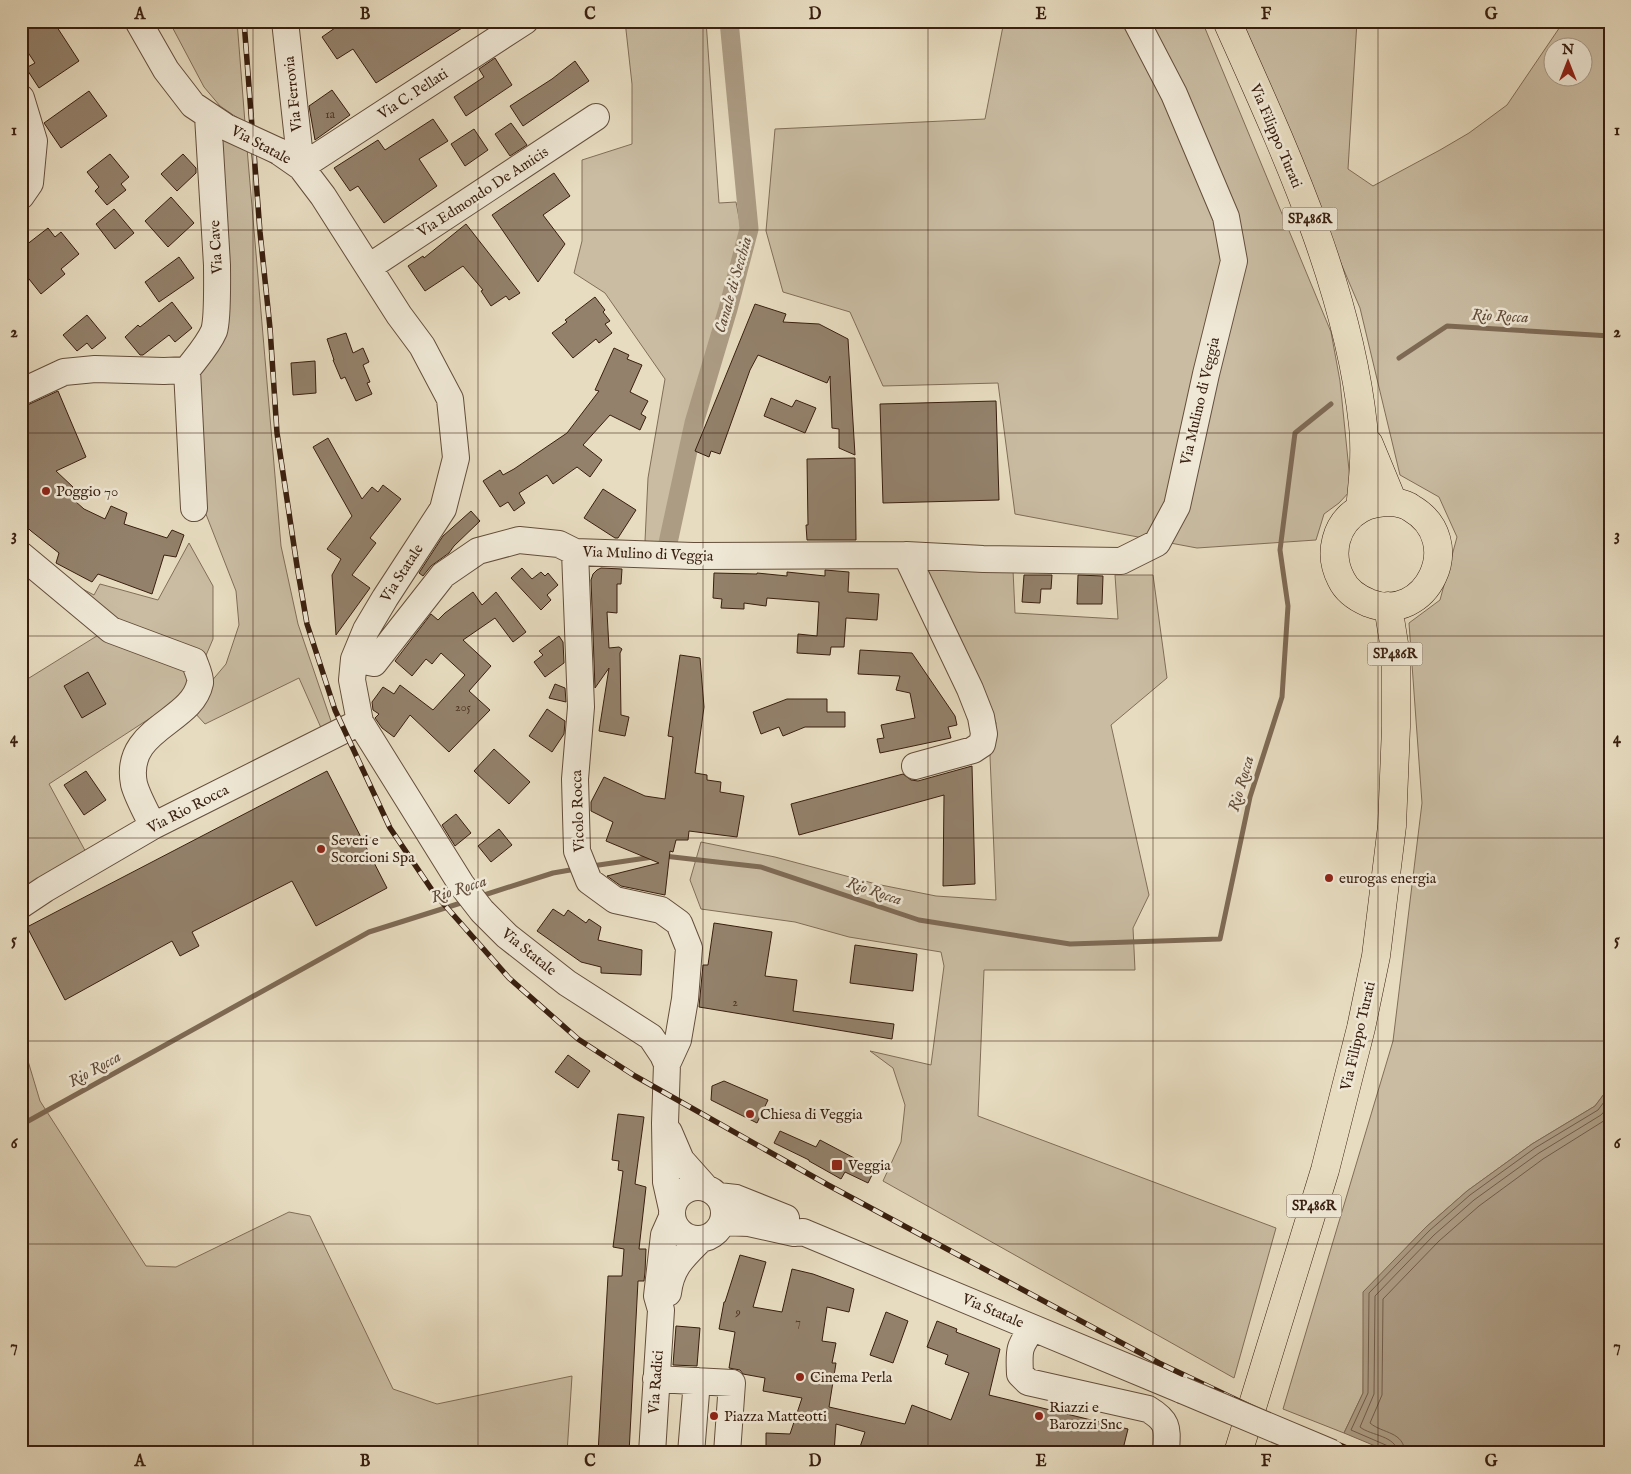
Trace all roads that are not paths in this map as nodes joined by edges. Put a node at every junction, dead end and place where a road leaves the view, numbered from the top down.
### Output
1 (138, 21) edge
2 (525, 21) edge
3 (1136, 21) edge
4 (1226, 21) edge
5 (292, 25) edge
6 (21, 98) edge
7 (596, 117) dead end
8 (218, 122) junction
9 (301, 168) junction
10 (21, 196) edge
11 (369, 267) junction
12 (188, 370) junction
13 (21, 392) edge
14 (1363, 426) junction
15 (1393, 502) junction
16 (194, 508) dead end
17 (1360, 509) junction
18 (575, 552) junction
19 (21, 555) edge
20 (906, 555) junction
21 (1388, 606) junction
22 (354, 659) junction
23 (360, 722) junction
24 (915, 766) dead end
25 (153, 826) junction
26 (21, 905) edge
27 (667, 1064) junction
28 (665, 1123) junction
29 (711, 1192) junction
30 (672, 1213) junction
31 (722, 1222) junction
32 (803, 1232) junction
33 (701, 1239) junction
34 (661, 1310) junction
35 (1034, 1328) junction
36 (656, 1379) junction
37 (697, 1381) junction
38 (652, 1453) edge
39 (691, 1453) edge
40 (727, 1453) edge
41 (1166, 1453) edge
42 (1238, 1453) edge
43 (1332, 1453) edge

1 - 8 street, Via Statale
2 - 9 street, Via C. Pellati
3 - 20 street, Via Mulino di Veggia
4 - 14 main road, Via Filippo Turati / SP486R
5 - 9 street, Via Ferrovia
6 - 10 street
7 - 11 street, Via Edmondo De Amicis
8 - 9 street, Via Statale, bridge
8 - 12 street, Via Cave
9 - 11 street, Via Statale
11 - 22 street, Via Statale
12 - 13 street
12 - 16 street
14 - 15 main road, Via Filippo Turati / SP486R
14 - 17 main road, Via Filippo Turati / SP486R
15 - 17 main road
15 - 21 main road
17 - 21 main road
18 - 20 street, Via Mulino di Veggia
18 - 22 street, Via Mulino di Veggia
18 - 27 street, Vicolo Rocca
19 - 25 street
20 - 24 street
21 - 42 main road, Via Filippo Turati / SP486R
22 - 23 street, Via Statale
23 - 25 street, Via Rio Rocca
23 - 27 street, Via Statale
25 - 26 street, Via Rio Rocca
27 - 28 street
28 - 29 street
28 - 30 street
29 - 30 street, Via Statale
29 - 31 street
29 - 32 street, Via Statale
30 - 33 street
30 - 34 street, Via Statale
31 - 32 street, Via Statale
31 - 33 street
32 - 35 street, Via Statale
33 - 34 street
34 - 36 street, Via Radici
35 - 41 street
35 - 43 street, Via Statale, bridge
36 - 37 street
36 - 38 street, Via Radici
37 - 39 street
37 - 40 street

